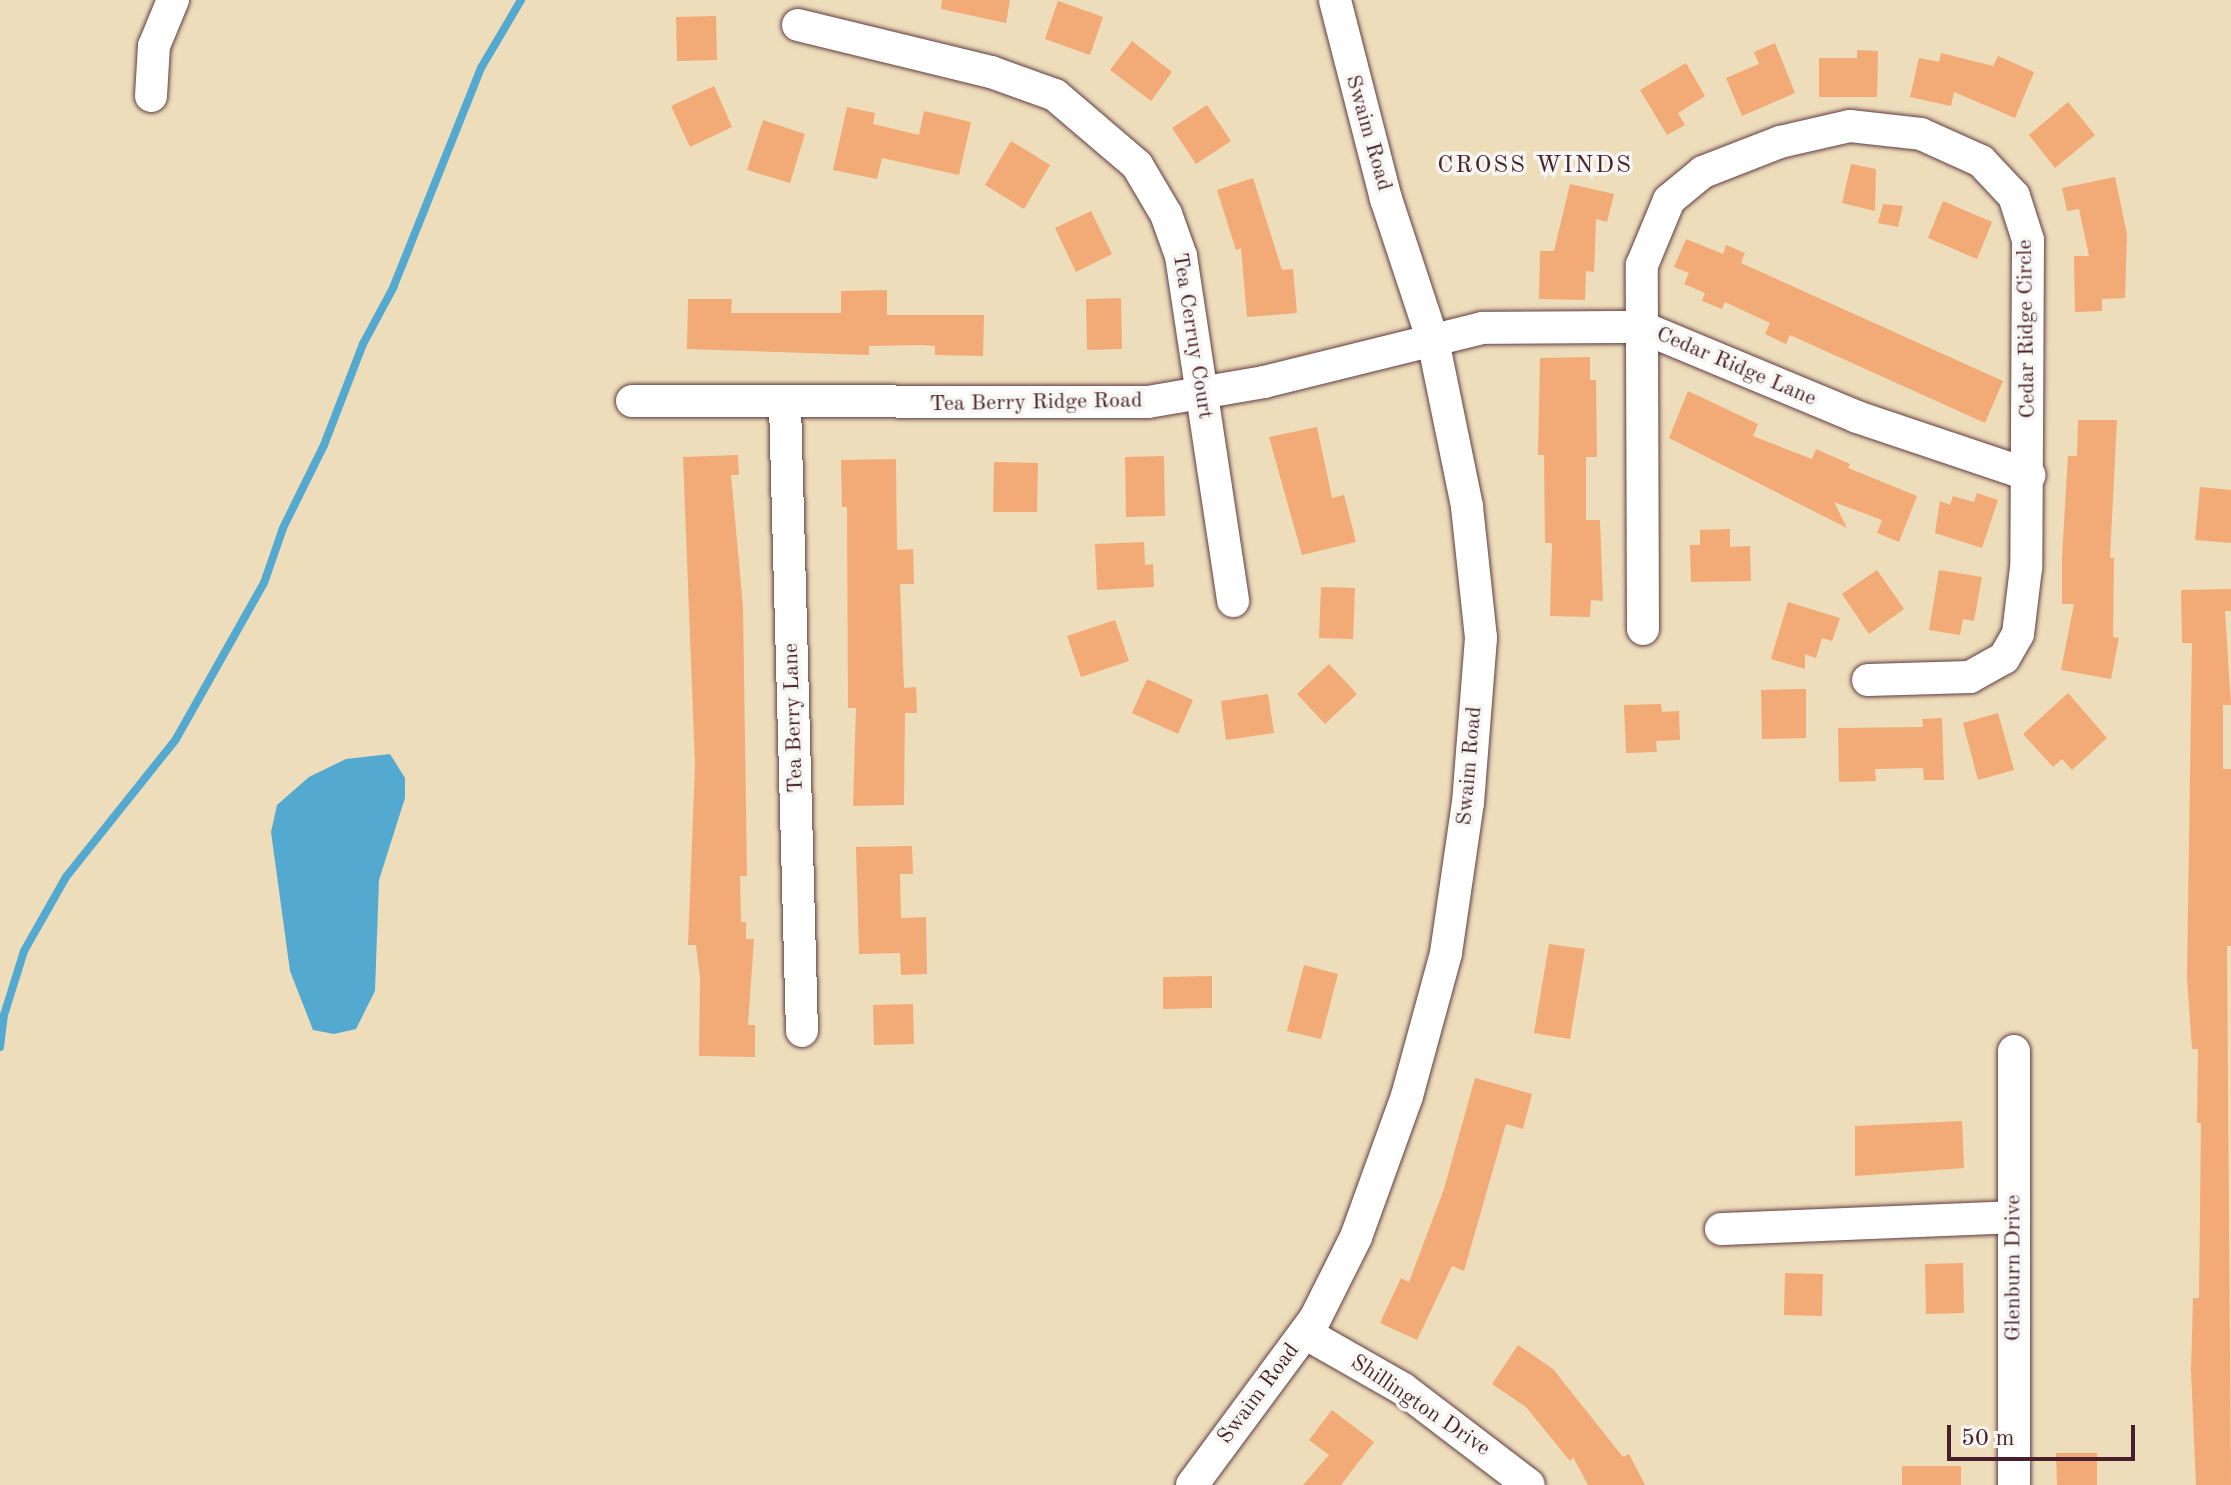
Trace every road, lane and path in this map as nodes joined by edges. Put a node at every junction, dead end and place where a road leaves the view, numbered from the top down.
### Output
1 (173, 0) edge
2 (1335, 0) edge
3 (798, 25) dead end
4 (151, 96) dead end
5 (1641, 327) junction
6 (1433, 341) junction
7 (1202, 393) junction
8 (632, 401) dead end
9 (785, 404) junction
10 (2029, 475) junction
11 (1233, 601) dead end
12 (1643, 629) dead end
13 (1868, 680) dead end
14 (802, 1031) dead end
15 (2014, 1051) dead end
16 (2014, 1217) junction
17 (1721, 1229) dead end
18 (1305, 1333) junction
19 (1192, 1485) edge
20 (1529, 1485) edge
21 (2014, 1485) edge

1 - 4 street
2 - 6 street, Swaim Road
3 - 7 street, Tea Cerruy Court
5 - 6 street, Cedar Ridge Lane
5 - 10 street, Cedar Ridge Lane
5 - 10 street, Cedar Ridge Circle
5 - 12 street, Cedar Ridge Circle
6 - 7 street, Tea Berry Ridge Road
6 - 18 street, Swaim Road
7 - 9 street, Tea Berry Ridge Road
7 - 11 street, Tea Cerruy Court
8 - 9 street, Tea Berry Ridge Road
9 - 14 street, Tea Berry Lane
10 - 13 street, Cedar Ridge Circle
15 - 16 street, Glenburn Drive
16 - 17 street
16 - 21 street, Glenburn Drive
18 - 19 street, Swaim Road
18 - 20 street, Shillington Drive

